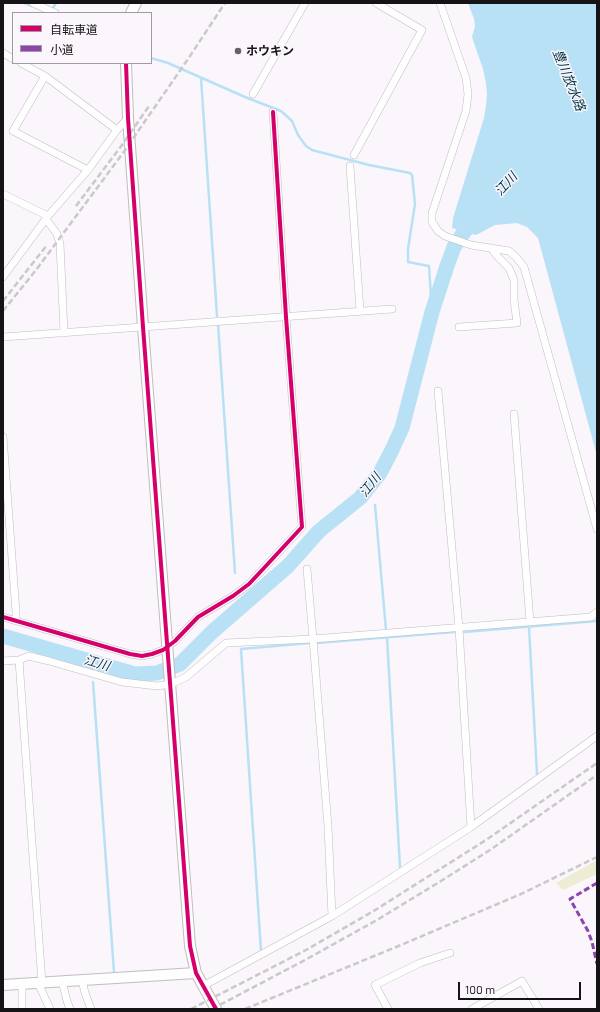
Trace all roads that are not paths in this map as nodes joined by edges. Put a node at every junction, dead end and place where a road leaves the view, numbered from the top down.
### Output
1 (33, 3) edge
2 (136, 3) edge
3 (305, 3) edge
4 (376, 3) edge
5 (440, 3) edge
6 (53, 12) edge
7 (132, 12) edge
8 (3, 53) edge
9 (12, 58) edge
10 (23, 64) edge
11 (126, 64) edge
12 (45, 76) junction
13 (253, 94) dead end
14 (273, 112) dead end
15 (128, 118) junction
16 (117, 130) junction
17 (354, 154) dead end
18 (350, 166) dead end
19 (88, 170) junction
20 (3, 194) edge
21 (47, 217) junction
22 (490, 248) junction
23 (3, 277) edge
24 (392, 309) dead end
25 (360, 311) junction
26 (286, 317) junction
27 (143, 327) junction
28 (459, 327) dead end
29 (64, 333) junction
30 (3, 337) edge
31 (438, 392) dead end
32 (514, 414) dead end
33 (3, 437) edge
34 (597, 529) edge
35 (307, 569) dead end
36 (597, 612) edge
37 (3, 618) edge
38 (16, 621) junction
39 (530, 622) junction
40 (459, 628) junction
41 (313, 639) junction
42 (168, 649) junction
43 (19, 660) junction
44 (3, 661) edge
45 (171, 682) junction
46 (597, 736) edge
47 (470, 827) junction
48 (332, 916) junction
49 (450, 953) dead end
50 (196, 973) junction
51 (82, 980) junction
52 (62, 981) junction
53 (40, 983) junction
54 (22, 984) junction
55 (3, 985) edge
56 (203, 986) junction
57 (22, 1009) edge
58 (50, 1009) edge
59 (70, 1009) edge
60 (92, 1009) edge
61 (216, 1009) edge
62 (388, 1009) edge
63 (472, 1009) edge
64 (540, 1009) edge

1 - 6 street
2 - 7 street
3 - 13 street
4 - 17 street
5 - 22 street
8 - 9 street
10 - 12 street
11 - 15 street
12 - 16 street
12 - 19 street
14 - 26 street
15 - 16 street
15 - 27 street
16 - 19 street
18 - 25 street
19 - 21 street
20 - 21 street
21 - 23 street
21 - 29 street
22 - 28 street
22 - 34 street
24 - 25 street
25 - 26 street
26 - 27 street
26 - 42 street
27 - 29 street
27 - 42 street
29 - 30 street
31 - 40 street
32 - 39 street
33 - 38 street
35 - 41 street
36 - 39 street
37 - 38 street
38 - 42 street
39 - 40 street
40 - 41 street
40 - 47 street
41 - 45 street
41 - 48 street
42 - 45 street
43 - 44 street
43 - 45 street
43 - 53 street
45 - 50 street
46 - 47 street
47 - 48 street
48 - 56 street
49 - 62 street
50 - 51 street
50 - 56 street
51 - 52 street
51 - 60 street
52 - 53 street
52 - 59 street
53 - 54 street
53 - 58 street
54 - 55 street
54 - 57 street
56 - 61 street
63 - 64 street

